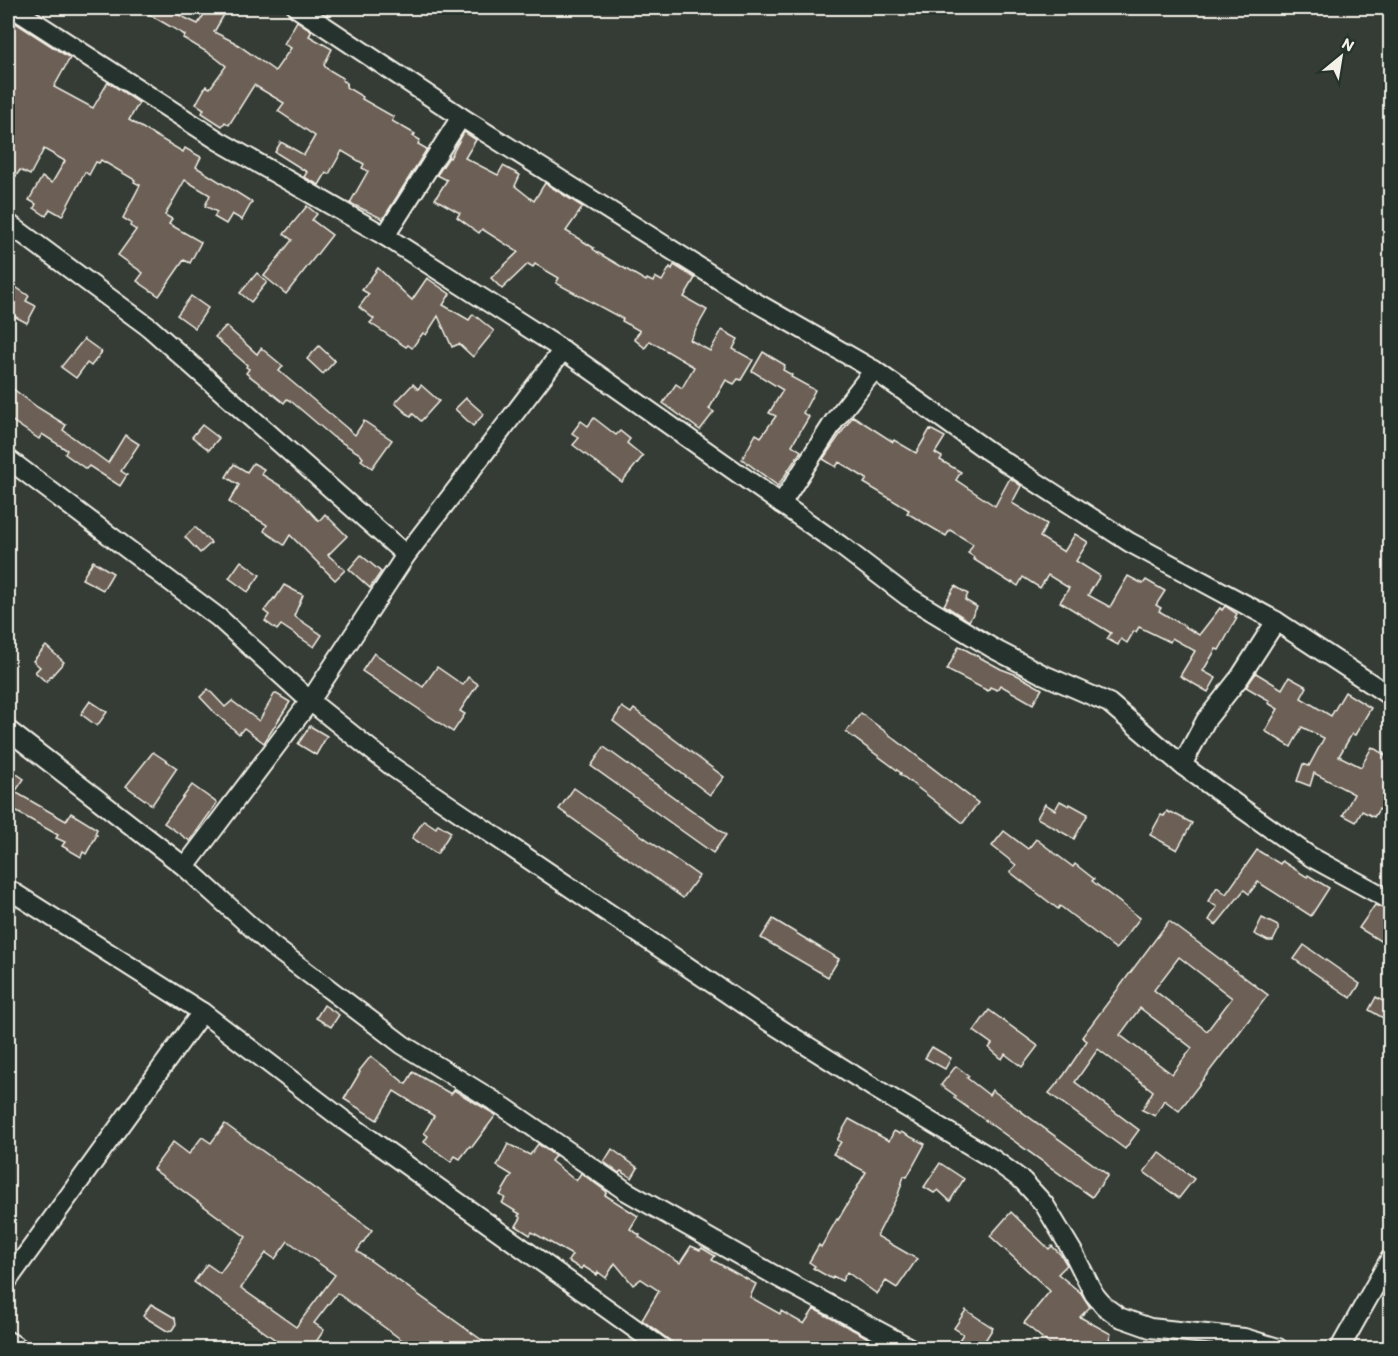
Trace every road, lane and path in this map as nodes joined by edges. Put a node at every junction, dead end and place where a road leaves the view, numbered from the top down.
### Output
1 (13, 8) edge
2 (297, 8) edge
3 (460, 117) junction
4 (8, 224) edge
5 (385, 236) junction
6 (563, 350) junction
7 (874, 370) junction
8 (8, 459) edge
9 (781, 504) junction
10 (406, 555) junction
11 (1276, 621) junction
12 (1390, 696) edge
13 (310, 701) junction
14 (8, 730) edge
15 (1182, 765) junction
16 (185, 867) junction
17 (8, 889) edge
18 (1390, 900) edge
19 (202, 1012) junction
20 (1390, 1259) edge
21 (8, 1280) edge
22 (8, 1341) edge
23 (19, 1348) edge
24 (662, 1348) edge
25 (910, 1348) edge
26 (1278, 1348) edge
27 (1340, 1348) edge

1 - 5 street
2 - 3 street
3 - 5 street
3 - 7 street
4 - 10 street
5 - 6 street
6 - 9 street
6 - 10 street
7 - 9 street
7 - 11 street
8 - 13 street
9 - 15 street
10 - 13 street
11 - 12 street
11 - 15 street
13 - 16 street
13 - 26 street
14 - 16 street
15 - 18 street
16 - 25 street
17 - 19 street
19 - 21 street
19 - 24 street
20 - 27 street
22 - 23 street

